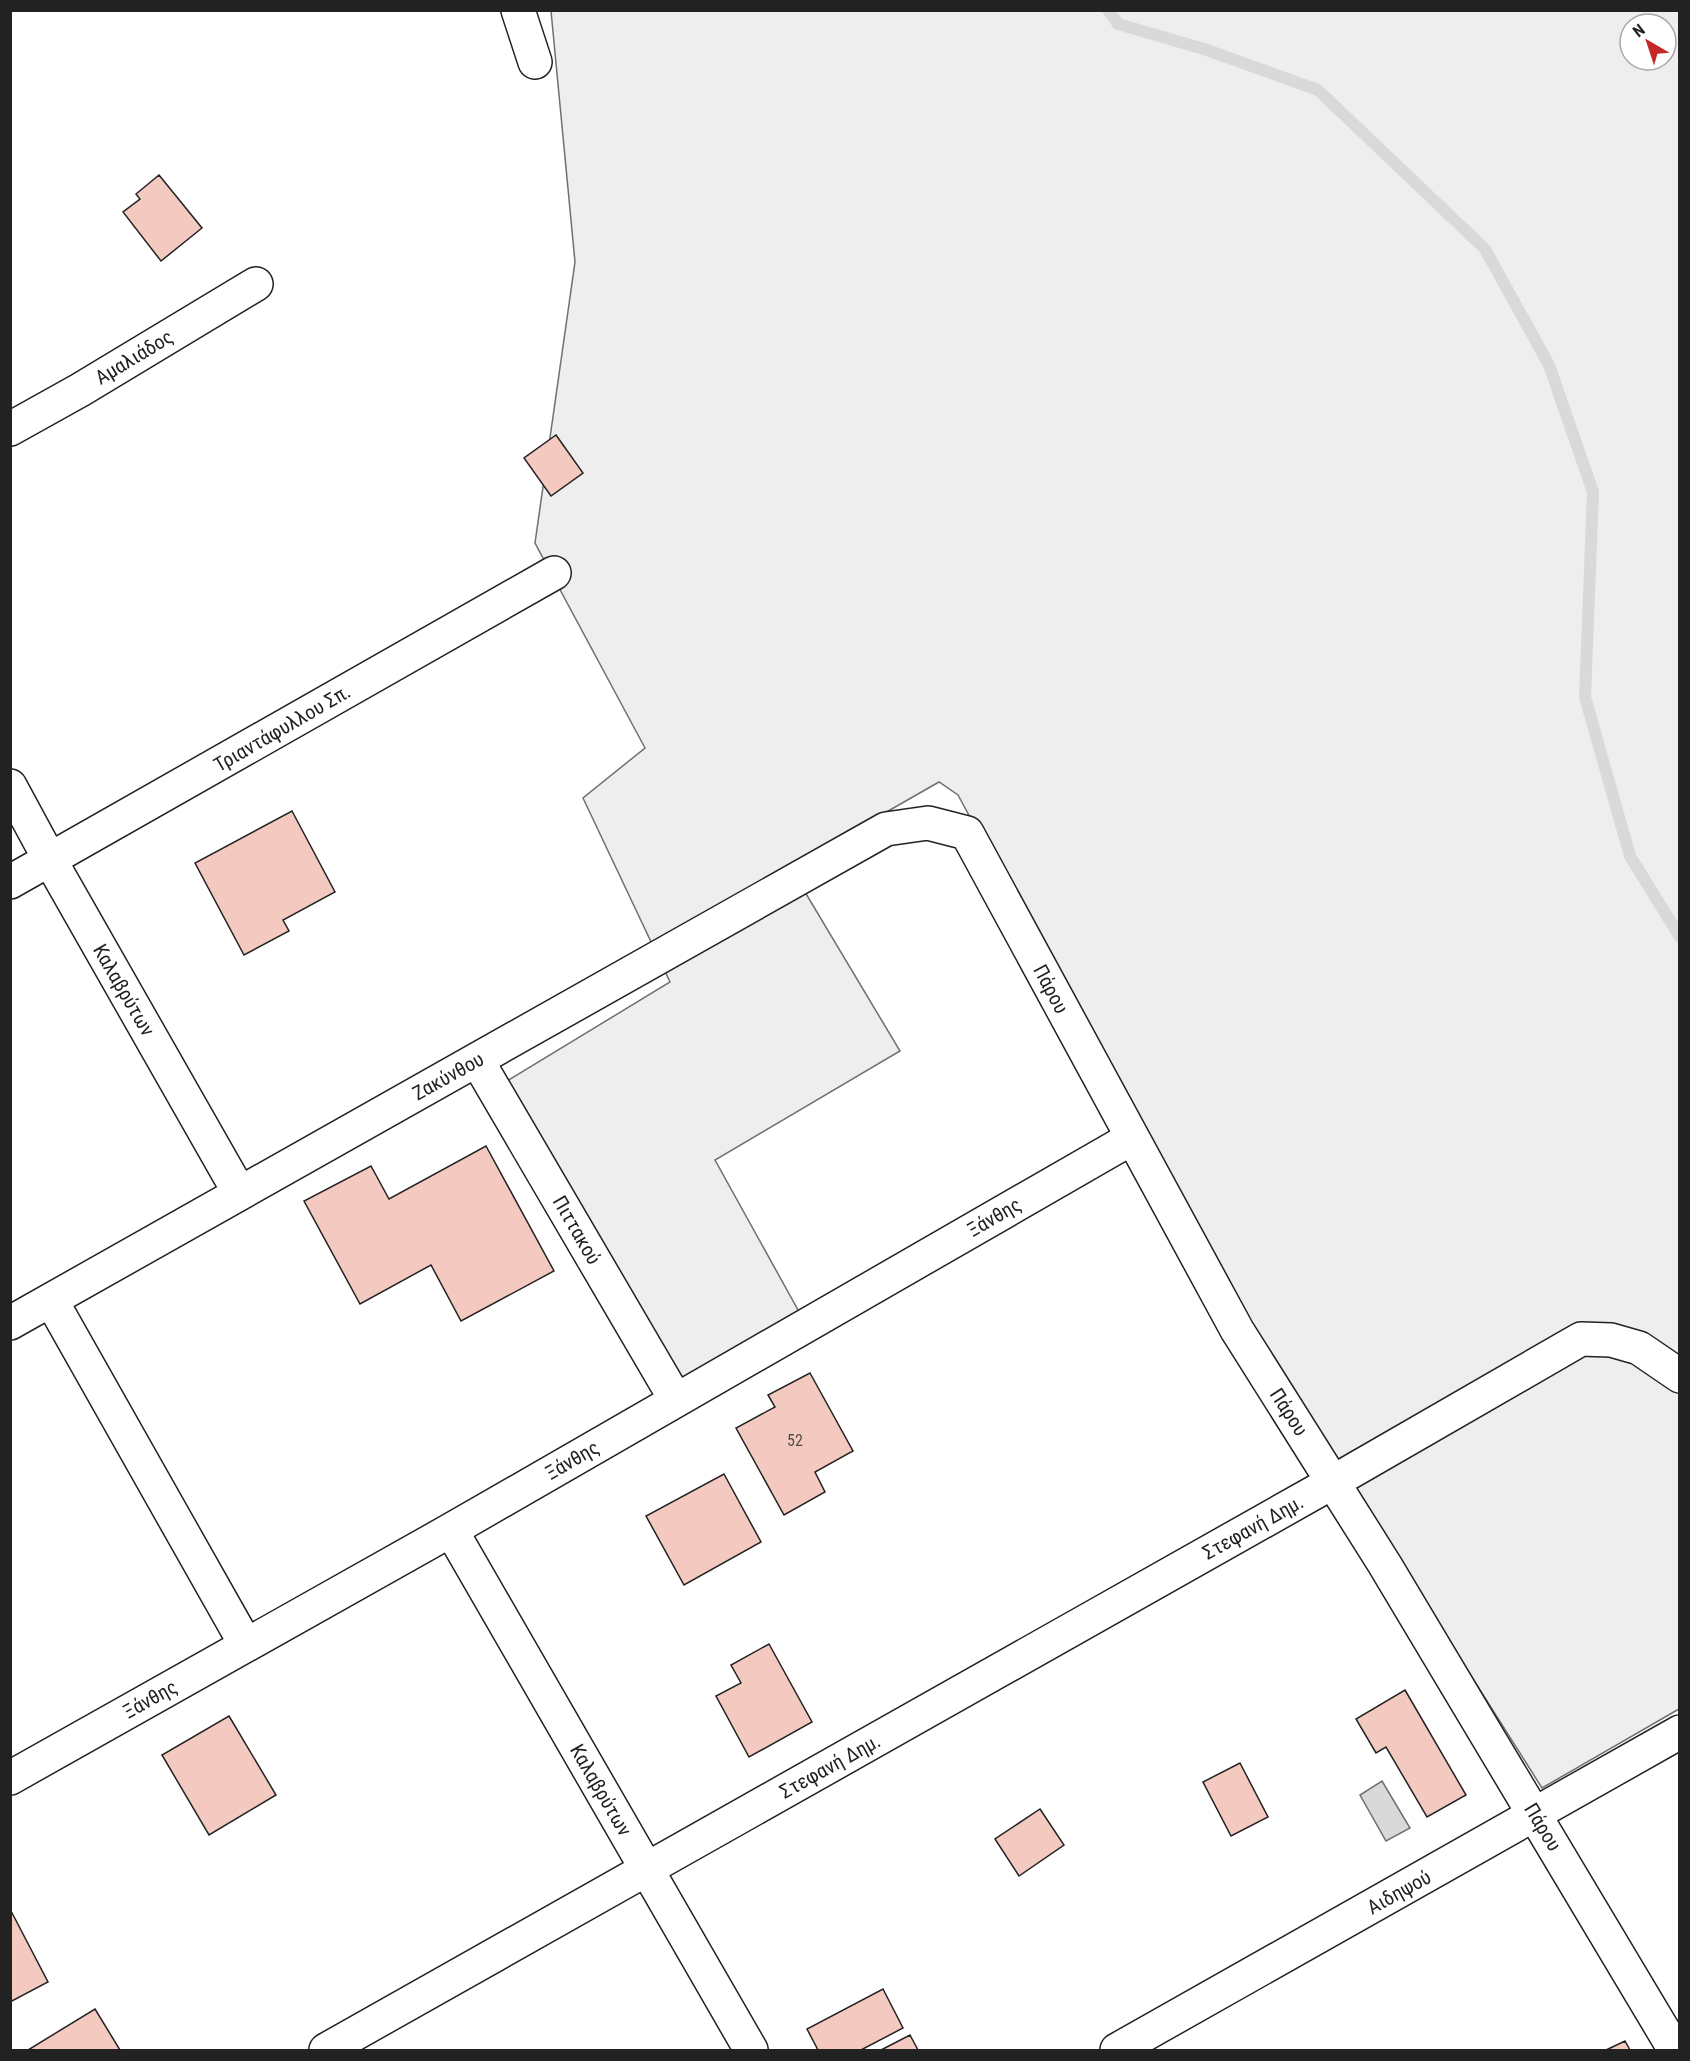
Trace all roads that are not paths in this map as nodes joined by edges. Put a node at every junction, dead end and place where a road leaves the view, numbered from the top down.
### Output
1 (518, 10) edge
2 (535, 62) dead end
3 (255, 284) dead end
4 (10, 429) edge
5 (554, 573) dead end
6 (10, 786) edge
7 (886, 829) joint
8 (50, 860) junction
9 (10, 882) edge
10 (477, 1060) junction
11 (1132, 1138) junction
12 (239, 1192) junction
13 (51, 1300) junction
14 (10, 1323) edge
15 (1680, 1376) edge
16 (676, 1400) junction
17 (1333, 1482) junction
18 (451, 1530) junction
19 (246, 1645) junction
20 (1680, 1732) edge
21 (10, 1778) edge
22 (1536, 1815) junction
23 (647, 1870) junction
24 (326, 2050) edge
25 (751, 2050) edge
26 (1117, 2050) edge
27 (1676, 2050) edge

1 - 2 street
3 - 4 street, Αμαλιάδος
5 - 8 street, Τριαντάφυλλου Σπ.
6 - 8 street, Καλαβρύτων
7 - 10 street, Ζακύνθου
7 - 11 street, Πάρου
8 - 9 street, Τριαντάφυλλου Σπ.
8 - 12 street, Καλαβρύτων
10 - 12 street, Ζακύνθου
10 - 16 street, Πιττακού
11 - 16 street, Ξάνθης
11 - 17 street, Πάρου
12 - 13 street, Ζακύνθου
13 - 14 street, Ζακύνθου
13 - 19 street
15 - 17 street, Στεφανή Δημ.
16 - 18 street, Ξάνθης
17 - 22 street, Πάρου
17 - 23 street, Στεφανή Δημ.
18 - 19 street, Ξάνθης
18 - 23 street, Καλαβρύτων
19 - 21 street, Ξάνθης
20 - 22 street, Αιδηψού
22 - 26 street, Αιδηψού
22 - 27 street, Πάρου
23 - 24 street, Στεφανή Δημ.
23 - 25 street, Καλαβρύτων

